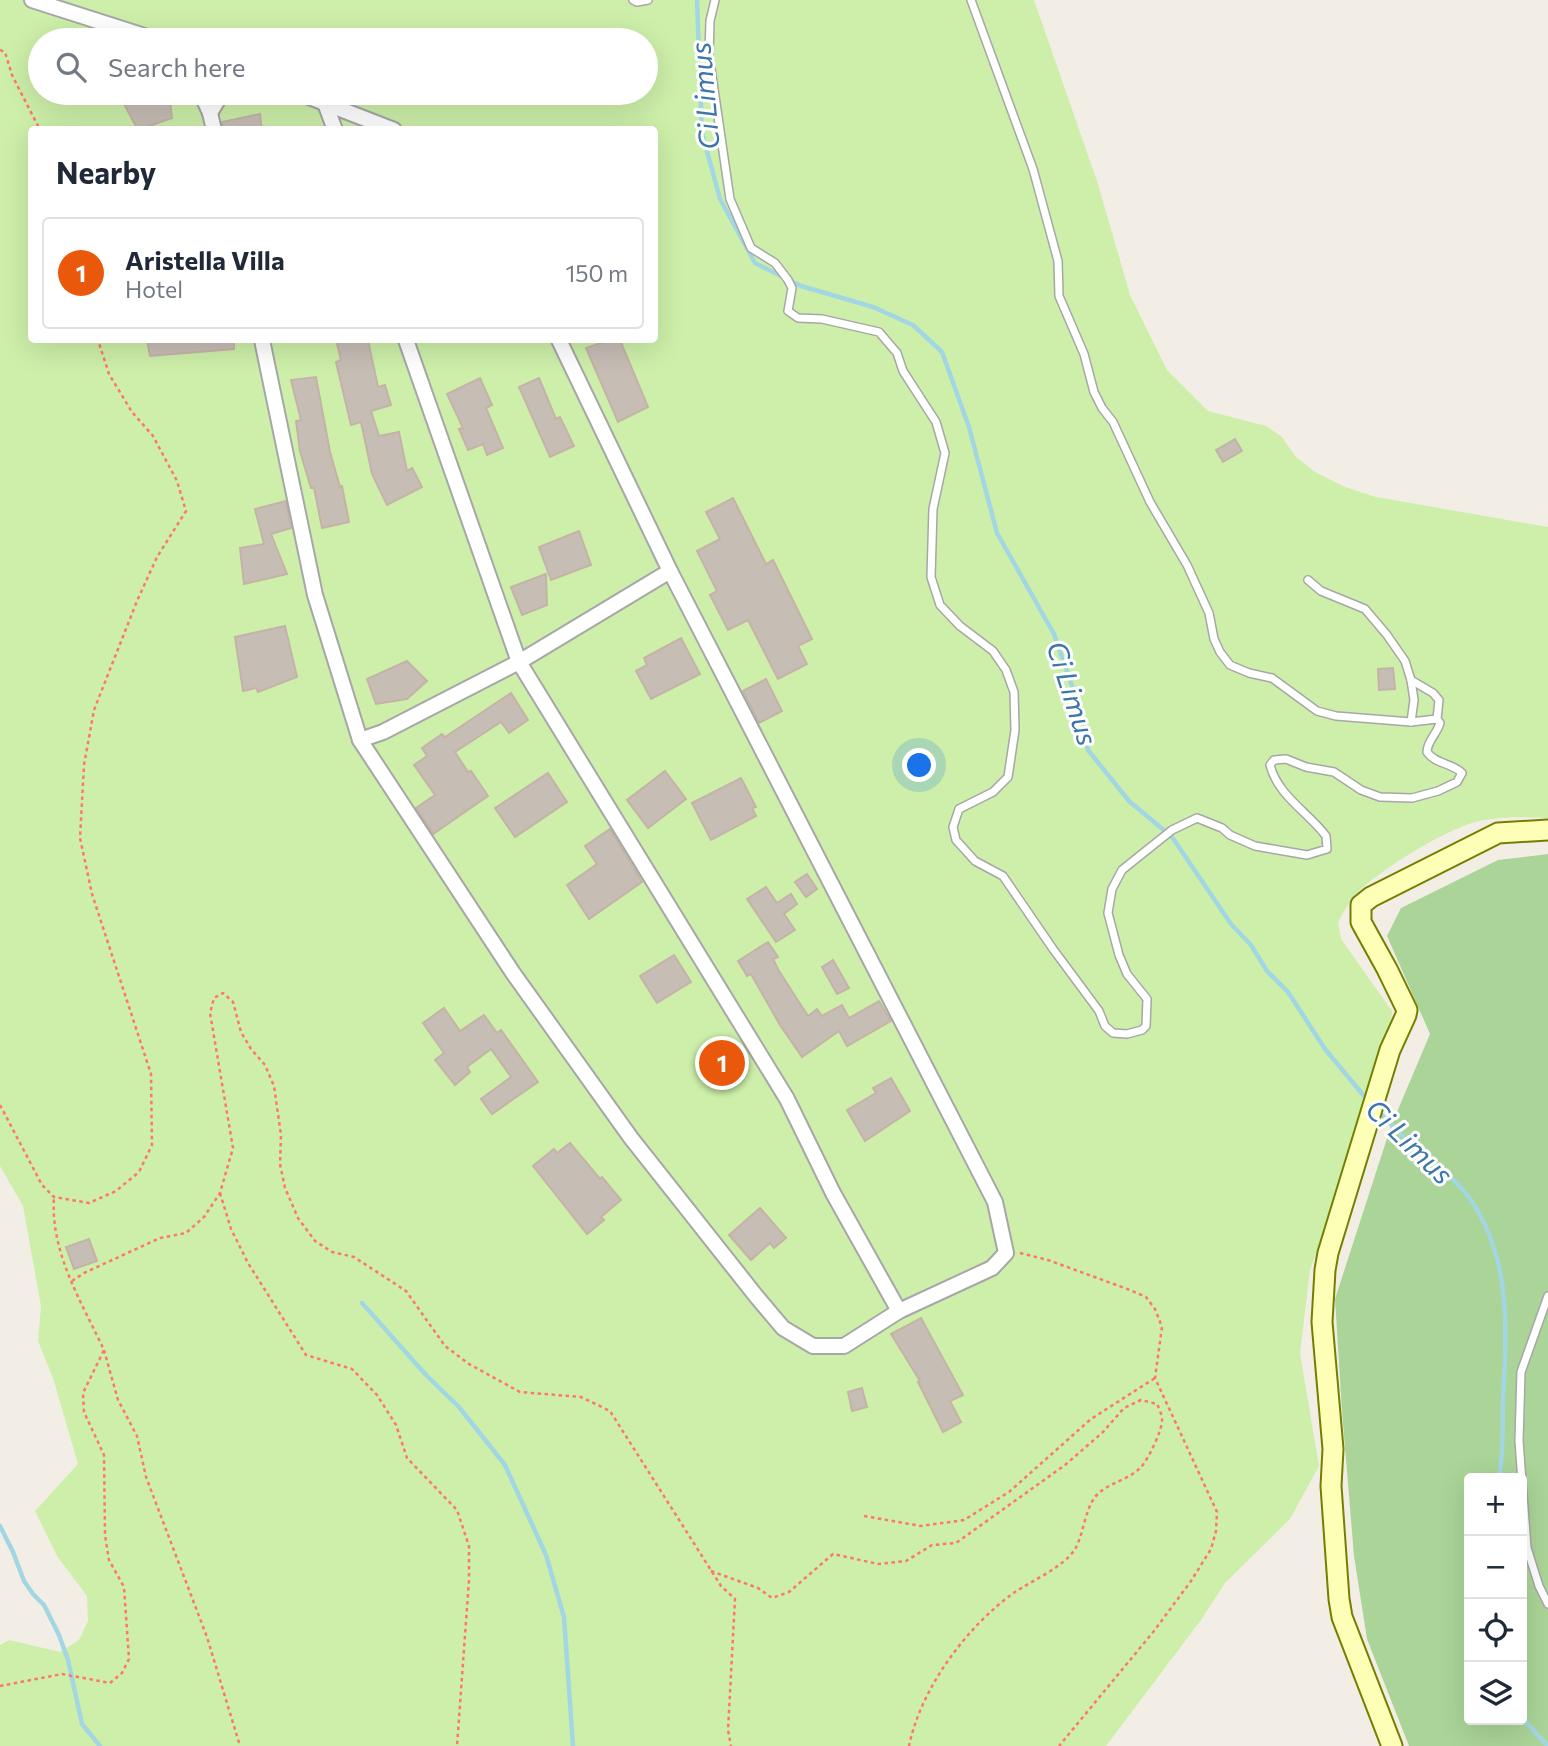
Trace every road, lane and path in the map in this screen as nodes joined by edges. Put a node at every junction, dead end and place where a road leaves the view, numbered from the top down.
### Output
1 (32, 0) edge
2 (633, 0) edge
3 (648, 0) edge
4 (715, 0) edge
5 (971, 0) edge
6 (120, 28) edge
7 (0, 50) edge
8 (207, 105) edge
9 (215, 105) edge
10 (327, 105) edge
11 (330, 105) edge
12 (211, 113) junction
13 (365, 124) edge
14 (38, 126) edge
15 (213, 126) edge
16 (334, 126) edge
17 (99, 343) edge
18 (263, 343) edge
19 (407, 343) edge
20 (560, 343) edge
21 (670, 570) junction
22 (1308, 580) dead end
23 (519, 662) junction
24 (1411, 680) junction
25 (1437, 719) junction
26 (1411, 722) junction
27 (360, 740) junction
28 (1548, 830) edge
29 (0, 1105) edge
30 (220, 1193) junction
31 (54, 1197) junction
32 (1006, 1253) junction
33 (72, 1281) junction
34 (1548, 1296) edge
35 (899, 1311) junction
36 (104, 1350) junction
37 (1155, 1378) junction
38 (863, 1516) dead end
39 (711, 1571) junction
40 (1548, 1604) edge
41 (0, 1686) edge
42 (240, 1746) edge
43 (457, 1746) edge
44 (731, 1746) edge
45 (909, 1746) edge
46 (1059, 1746) edge
47 (1392, 1746) edge

1 - 6 street
2 - 3 lane
4 - 25 lane
5 - 26 lane
7 - 14 path
8 - 12 street
9 - 12 street
10 - 16 street
11 - 13 street
12 - 15 street
17 - 31 path
18 - 27 street
19 - 23 street
20 - 21 street
21 - 23 street
21 - 32 street
22 - 24 lane
23 - 27 street
23 - 35 street
24 - 25 lane
24 - 26 lane
25 - 26 lane
27 - 35 street
28 - 47 street
29 - 31 path
30 - 33 path
30 - 39 path
30 - 43 path
31 - 33 path
32 - 35 street
32 - 37 path
33 - 36 path
34 - 40 lane
36 - 41 path
36 - 42 path
37 - 38 path
37 - 46 path
39 - 44 path
39 - 45 path

